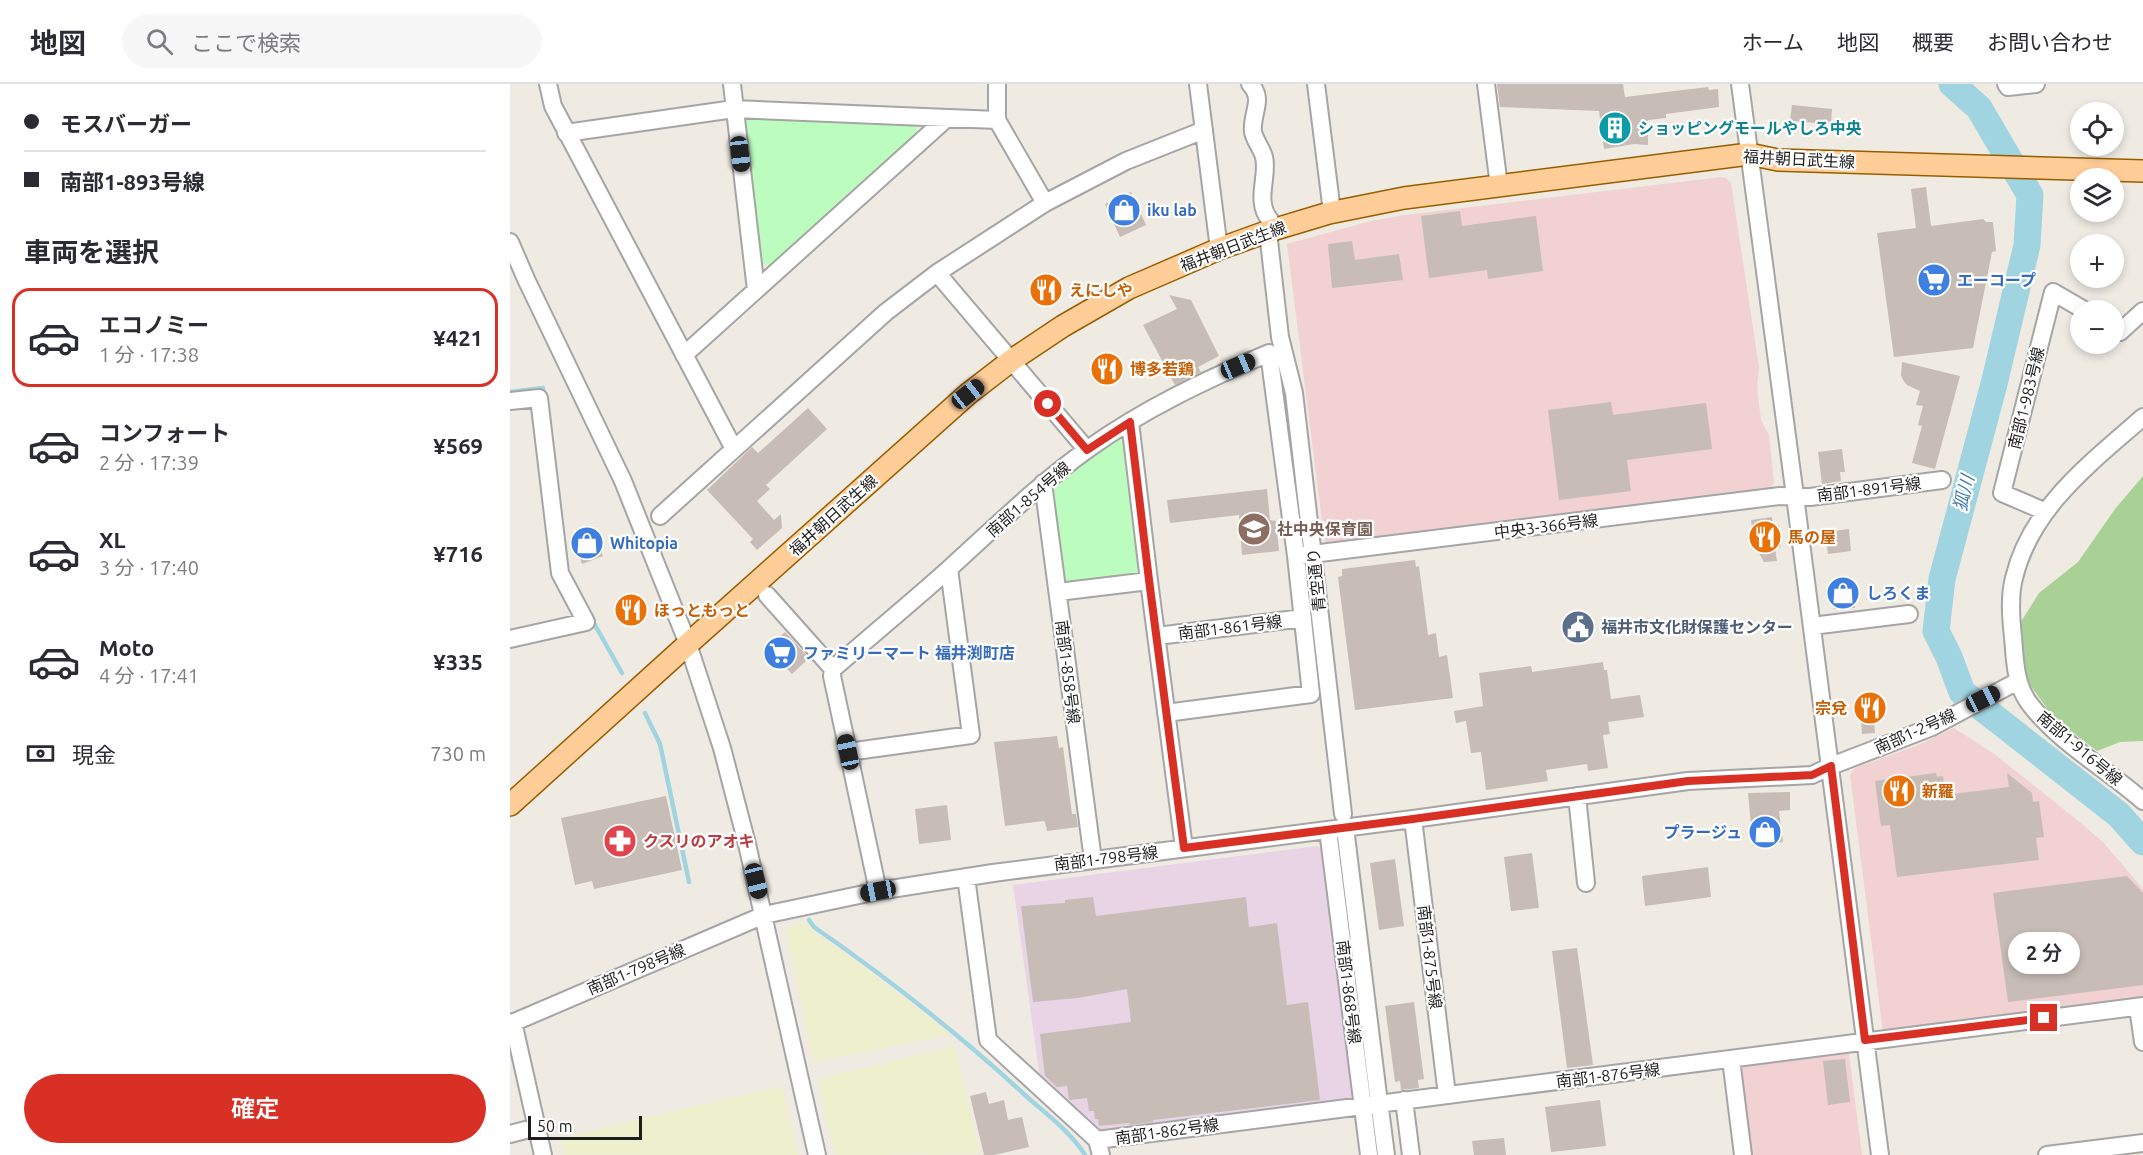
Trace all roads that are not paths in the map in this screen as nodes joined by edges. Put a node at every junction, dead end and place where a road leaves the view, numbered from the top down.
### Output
1 (548, 84) edge
2 (732, 84) edge
3 (997, 84) edge
4 (1198, 84) edge
5 (1250, 84) edge
6 (1316, 84) edge
7 (1486, 84) edge
8 (1740, 84) edge
9 (2006, 84) edge
10 (2036, 84) edge
11 (735, 109) junction
12 (947, 118) junction
13 (997, 120) junction
14 (1204, 130) junction
15 (567, 133) junction
16 (1749, 154) junction
17 (2143, 171) edge
18 (1499, 186) junction
19 (1045, 203) junction
20 (1332, 212) junction
21 (1270, 220) dead end
22 (1269, 241) dead end
23 (510, 242) edge
24 (1219, 249) junction
25 (937, 273) junction
26 (756, 290) junction
27 (2070, 302) edge
28 (2143, 311) edge
29 (2124, 328) edge
30 (684, 355) junction
31 (1012, 360) junction
32 (510, 400) edge
33 (2143, 417) edge
34 (1130, 422) junction
35 (734, 449) junction
36 (1087, 450) junction
37 (1942, 480) dead end
38 (1043, 483) junction
39 (1795, 496) junction
40 (2044, 511) junction
41 (660, 516) dead end
42 (1313, 555) junction
43 (1296, 556) junction
44 (949, 569) junction
45 (1149, 580) junction
46 (1058, 592) junction
47 (767, 595) dead end
48 (1909, 614) dead end
49 (1303, 618) junction
50 (1812, 626) junction
51 (1157, 636) junction
52 (510, 639) edge
53 (688, 644) junction
54 (833, 669) junction
55 (2018, 681) junction
56 (1166, 713) junction
57 (848, 752) junction
58 (1831, 766) junction
59 (1577, 796) junction
60 (2143, 801) edge
61 (510, 805) edge
62 (1343, 814) dead end
63 (1413, 819) junction
64 (1328, 830) junction
65 (1346, 836) dead end
66 (1184, 848) junction
67 (1093, 860) junction
68 (966, 877) junction
69 (1586, 883) dead end
70 (878, 891) junction
71 (764, 915) junction
72 (2141, 1006) edge
73 (512, 1023) edge
74 (1865, 1040) junction
75 (2143, 1042) edge
76 (1731, 1059) junction
77 (1447, 1095) junction
78 (1404, 1100) junction
79 (1374, 1103) junction
80 (537, 1127) junction
81 (510, 1134) edge
82 (2143, 1143) edge
83 (1099, 1147) edge
84 (543, 1155) edge
85 (817, 1155) edge
86 (1369, 1155) edge
87 (1386, 1155) edge
88 (1411, 1155) edge
89 (1743, 1155) edge
90 (1880, 1155) edge
91 (2048, 1155) edge

1 - 15 street
2 - 11 street
3 - 13 street
4 - 14 street
5 - 21 street
6 - 20 street
7 - 18 street
8 - 16 street
9 - 10 street
11 - 12 street
11 - 15 street
11 - 26 street
12 - 13 street
12 - 26 street
13 - 19 street
14 - 19 street
14 - 24 street
15 - 30 street
16 - 17 main road, 福井朝日武生線
16 - 18 main road, 福井朝日武生線
16 - 39 street
18 - 20 main road, 福井朝日武生線
19 - 25 street
20 - 24 main road, 福井朝日武生線
22 - 42 street, 青空通り
23 - 53 street
24 - 31 main road, 福井朝日武生線
25 - 31 street
25 - 35 street
26 - 30 street
27 - 40 street, 南部1-983号線
28 - 29 street
30 - 35 street
31 - 36 street
31 - 53 main road, 福井朝日武生線
32 - 52 street
33 - 40 street, 南部1-916号線
34 - 36 street, 南部1-854号線
34 - 43 street, 南部1-854号線
34 - 45 street
35 - 41 street
36 - 38 street, 南部1-854号線
37 - 39 street, 南部1-891号線
38 - 44 street, 南部1-854号線
38 - 46 street, 南部1-858号線
39 - 42 street, 中央3-366号線
39 - 50 street
40 - 55 street, 南部1-916号線
42 - 43 street, 中央3-366号線
42 - 62 street, 青空通り
43 - 49 street, 南部1-854号線
44 - 54 street, 南部1-854号線
44 - 57 street
45 - 46 street
45 - 51 street
46 - 67 street, 南部1-858号線
47 - 54 street
48 - 50 street
49 - 51 street, 南部1-861号線
49 - 56 street, 南部1-854号線
50 - 58 street
51 - 56 street
53 - 61 main road, 福井朝日武生線
53 - 71 street
54 - 57 street
55 - 58 street, 南部1-2号線
55 - 60 street, 南部1-916号線
56 - 66 street
57 - 70 street
58 - 59 street, 南部1-798号線
58 - 74 street
59 - 63 street, 南部1-798号線
59 - 69 street
63 - 64 street, 南部1-798号線
63 - 77 street, 南部1-875号線
64 - 66 street, 南部1-798号線
64 - 79 street, 南部1-868号線
65 - 79 street
66 - 67 street, 南部1-798号線
67 - 68 street, 南部1-798号線
68 - 70 street, 南部1-798号線
68 - 83 street, 南部1-862号線
70 - 71 street, 南部1-798号線
71 - 73 street, 南部1-798号線
71 - 85 street
72 - 74 street, 南部1-876号線
72 - 75 street
73 - 80 street
74 - 76 street, 南部1-876号線
74 - 90 street
76 - 77 street, 南部1-876号線
76 - 89 street
77 - 78 street, 南部1-876号線
78 - 79 street, 南部1-862号線
78 - 88 street
79 - 83 street, 南部1-862号線
79 - 86 street, 南部1-868号線
79 - 87 street
80 - 81 street
80 - 84 street
82 - 91 street

